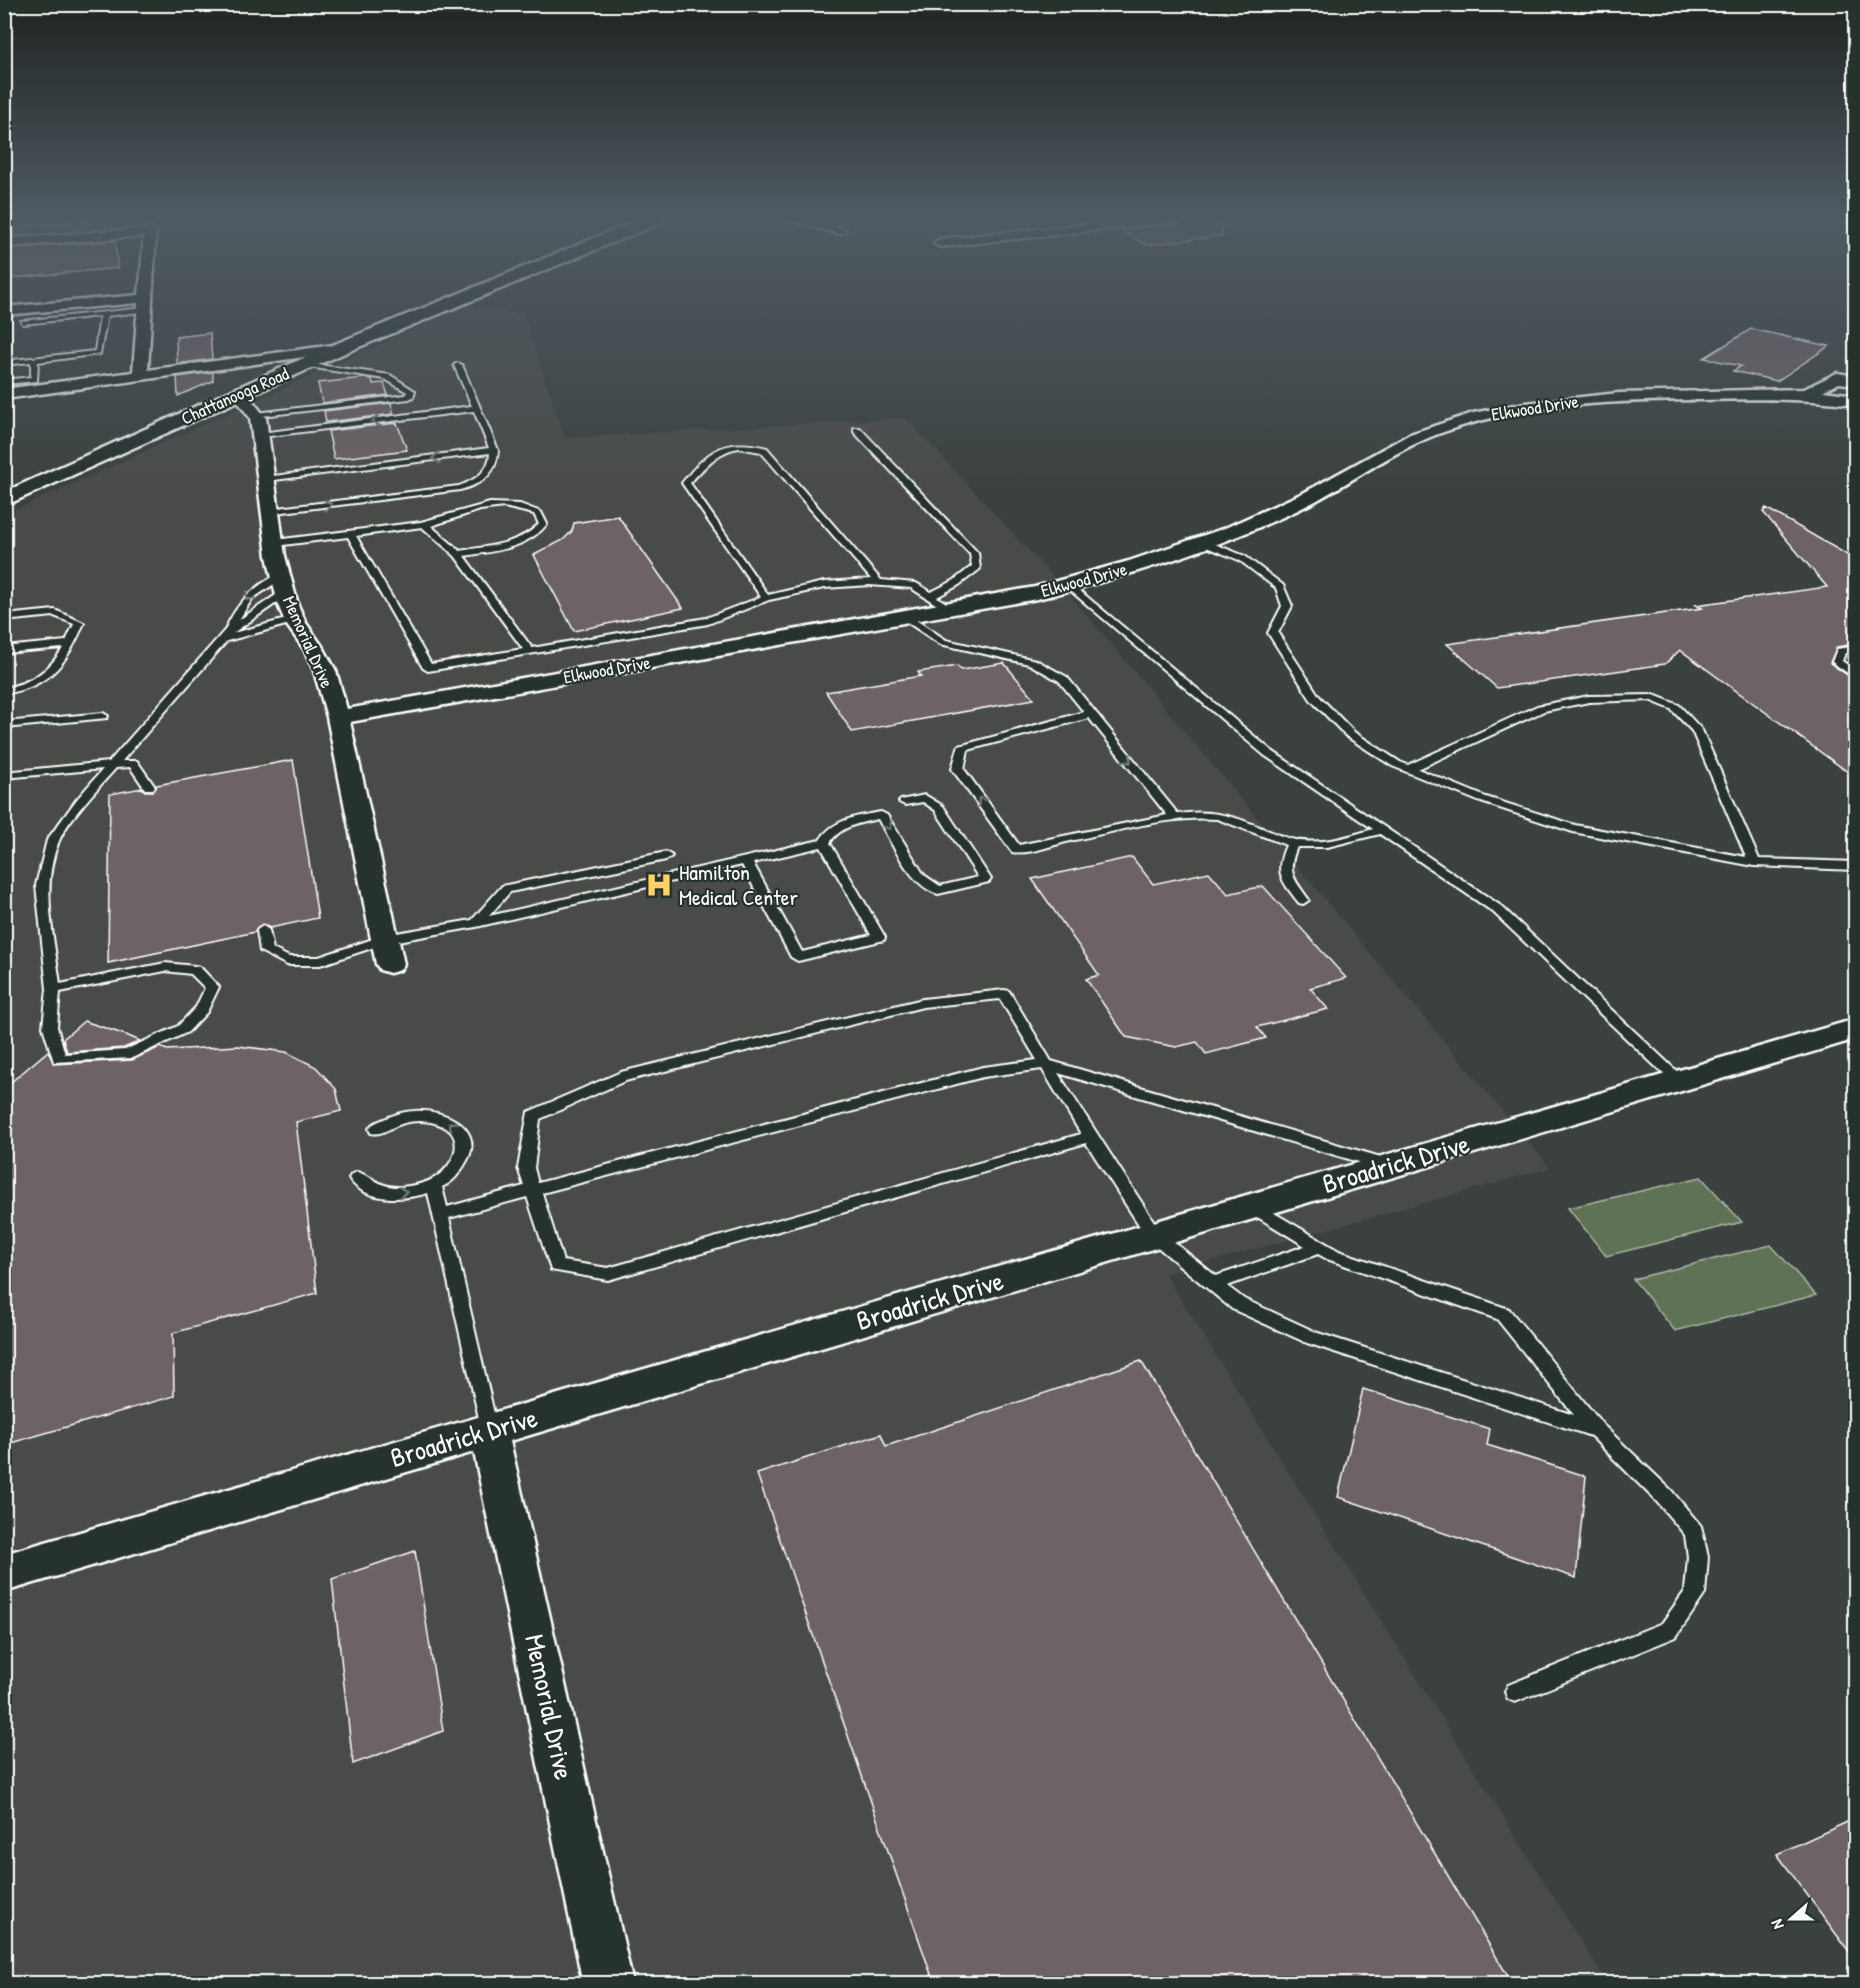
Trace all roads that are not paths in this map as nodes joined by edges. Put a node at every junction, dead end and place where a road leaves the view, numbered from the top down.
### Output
1 (29, 310) edge
2 (122, 310) edge
3 (146, 310) edge
4 (433, 310) edge
5 (4, 311) edge
6 (104, 314) junction
7 (23, 322) dead end
8 (341, 348) junction
9 (35, 360) junction
10 (4, 363) edge
11 (304, 365) junction
12 (458, 365) dead end
13 (140, 375) junction
14 (1856, 381) edge
15 (4, 382) edge
16 (33, 384) junction
17 (4, 394) edge
18 (240, 394) junction
19 (1807, 394) junction
20 (1856, 400) edge
21 (476, 408) junction
22 (258, 425) junction
23 (857, 430) dead end
24 (494, 450) junction
25 (266, 479) junction
26 (4, 500) edge
27 (270, 512) junction
28 (425, 525) junction
29 (350, 534) junction
30 (274, 543) junction
31 (1204, 543) junction
32 (458, 554) junction
33 (879, 582) junction
34 (283, 584) junction
35 (1068, 584) junction
36 (933, 595) junction
37 (766, 598) junction
38 (951, 610) junction
39 (4, 618) edge
40 (907, 618) junction
41 (294, 620) junction
42 (226, 635) junction
43 (71, 644) junction
44 (1856, 649) edge
45 (4, 650) edge
46 (529, 651) junction
47 (1856, 676) edge
48 (4, 691) edge
49 (1091, 714) junction
50 (103, 716) dead end
51 (338, 717) junction
52 (4, 725) edge
53 (112, 766) junction
54 (1409, 769) junction
55 (4, 776) edge
56 (149, 787) dead end
57 (905, 802) dead end
58 (1175, 818) junction
59 (1382, 830) junction
60 (824, 843) junction
61 (1293, 843) junction
62 (666, 856) dead end
63 (746, 861) junction
64 (1754, 862) junction
65 (1856, 866) edge
66 (1303, 900) dead end
67 (476, 923) junction
68 (264, 930) dead end
69 (385, 939) junction
70 (390, 964) dead end
71 (54, 989) junction
72 (1856, 1029) edge
73 (1046, 1064) junction
74 (1679, 1081) junction
75 (376, 1129) dead end
76 (1090, 1137) junction
77 (1391, 1166) junction
78 (357, 1178) dead end
79 (434, 1184) junction
80 (533, 1188) junction
81 (1252, 1206) junction
82 (441, 1214) junction
83 (1154, 1235) junction
84 (1320, 1247) junction
85 (1214, 1284) junction
86 (1598, 1430) junction
87 (489, 1431) junction
88 (4, 1573) edge
89 (1515, 1692) dead end
90 (608, 1983) edge

1 - 5 street
2 - 6 lane
3 - 13 street
4 - 8 main road, Chattanooga Road
6 - 7 lane
6 - 9 lane
8 - 11 main road, Chattanooga Road
8 - 13 street
9 - 10 lane
9 - 16 lane
11 - 18 main road, Chattanooga Road
11 - 22 lane
12 - 21 lane
13 - 16 street
14 - 19 street, Elkwood Drive
15 - 16 lane
16 - 17 street
18 - 22 street
18 - 26 main road, Chattanooga Road
19 - 20 street, Elkwood Drive
19 - 31 street, Elkwood Drive
21 -> 22 lane
21 - 24 lane
22 - 25 street, Memorial Drive
23 - 36 lane
24 -> 25 lane
27 -> 24 lane
25 - 27 street, Memorial Drive
27 - 30 street, Memorial Drive
28 - 29 lane
28 - 32 lane
28 - 32 lane
29 - 30 lane
29 - 46 lane
30 - 34 street, Memorial Drive
31 - 35 street, Elkwood Drive
31 - 54 lane
32 - 46 lane
33 - 36 lane
33 - 37 lane
33 - 37 lane
34 - 41 street, Memorial Drive
34 - 42 lane
34 -> 42 lane
35 - 38 street, Elkwood Drive
35 - 59 lane
36 - 38 lane
37 - 46 lane
38 - 40 street, Elkwood Drive
39 - 43 lane
40 - 49 lane
40 - 51 street, Elkwood Drive
41 - 42 lane
41 - 51 street, Memorial Drive
42 - 53 lane
43 - 45 lane
43 - 48 lane
44 - 47 lane
49 -> 58 lane
58 -> 49 lane
50 - 52 lane
51 - 69 street, Memorial Drive
53 - 55 lane
53 - 56 lane
53 - 71 lane
54 - 64 lane
54 - 64 lane
60 -> 57 lane
58 - 61 lane
59 - 61 lane
59 - 74 lane
60 - 63 lane
60 - 63 lane
61 - 66 lane
62 - 67 lane
63 - 67 lane
64 - 65 lane
67 - 69 lane
68 - 69 lane
69 - 70 street, Memorial Drive
71 - 71 lane
72 - 74 street, Broadrick Drive
73 - 76 lane
73 - 77 lane
73 - 80 lane
73 - 80 lane
74 - 77 street, Broadrick Drive
79 -> 75 lane
76 - 80 lane
76 - 83 lane
77 - 81 street, Broadrick Drive
78 -> 79 lane
79 - 82 lane
80 - 82 lane
81 - 83 street, Broadrick Drive
81 - 84 lane
82 - 87 lane
83 - 85 lane
83 - 87 street, Broadrick Drive
84 - 85 lane
84 - 86 lane
85 - 86 lane
86 - 89 lane
87 - 88 street, Broadrick Drive
87 - 90 street, Memorial Drive

